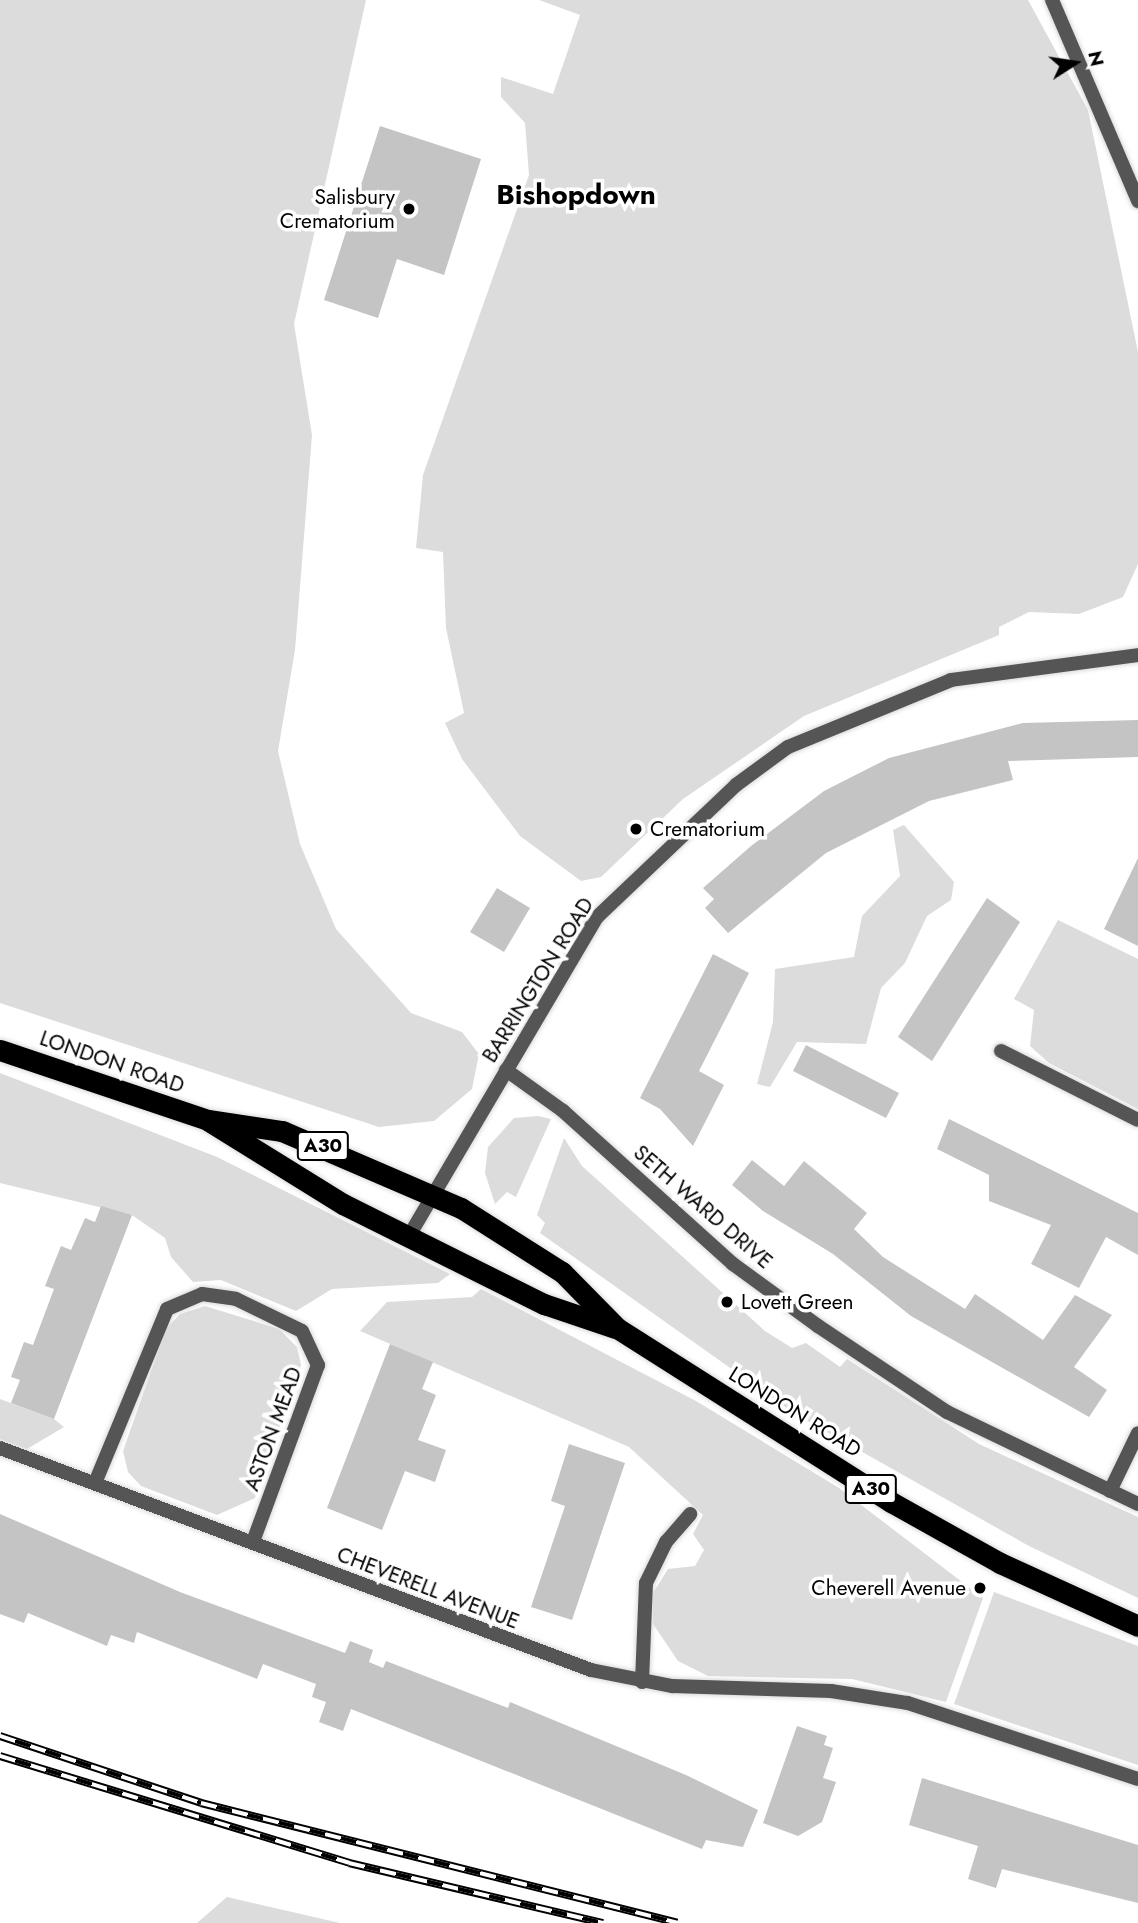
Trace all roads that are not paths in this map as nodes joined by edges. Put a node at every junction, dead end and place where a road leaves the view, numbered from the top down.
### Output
1 (1052, 0) edge
2 (1138, 201) edge
3 (1138, 655) edge
4 (0, 1050) edge
5 (1001, 1051) dead end
6 (506, 1070) junction
7 (208, 1120) junction
8 (1138, 1120) edge
9 (433, 1194) junction
10 (409, 1236) junction
11 (617, 1328) junction
12 (1138, 1433) edge
13 (0, 1448) edge
14 (95, 1483) junction
15 (1110, 1490) junction
16 (1138, 1504) edge
17 (690, 1514) dead end
18 (253, 1542) junction
19 (1138, 1626) edge
20 (642, 1682) junction
21 (1138, 1779) edge

1 - 2 street
3 - 6 street, BARRINGTON ROAD
4 - 7 highway, LONDON ROAD / A30
5 - 8 street
6 - 9 street, BARRINGTON ROAD
6 - 15 street, SETH WARD DRIVE
7 - 9 highway, LONDON ROAD / A30
7 - 10 highway, LONDON ROAD / A30
9 - 10 street, BARRINGTON ROAD
9 - 11 highway, LONDON ROAD / A30
10 - 11 highway, LONDON ROAD / A30
11 - 19 highway, LONDON ROAD / A30
12 - 15 street
13 - 14 street, CHEVERELL AVENUE
14 - 18 street, CHEVERELL AVENUE
14 - 18 street, ASTON MEAD
15 - 16 street, SETH WARD DRIVE
17 - 20 street
18 - 20 street, CHEVERELL AVENUE
20 - 21 street, CHEVERELL AVENUE

